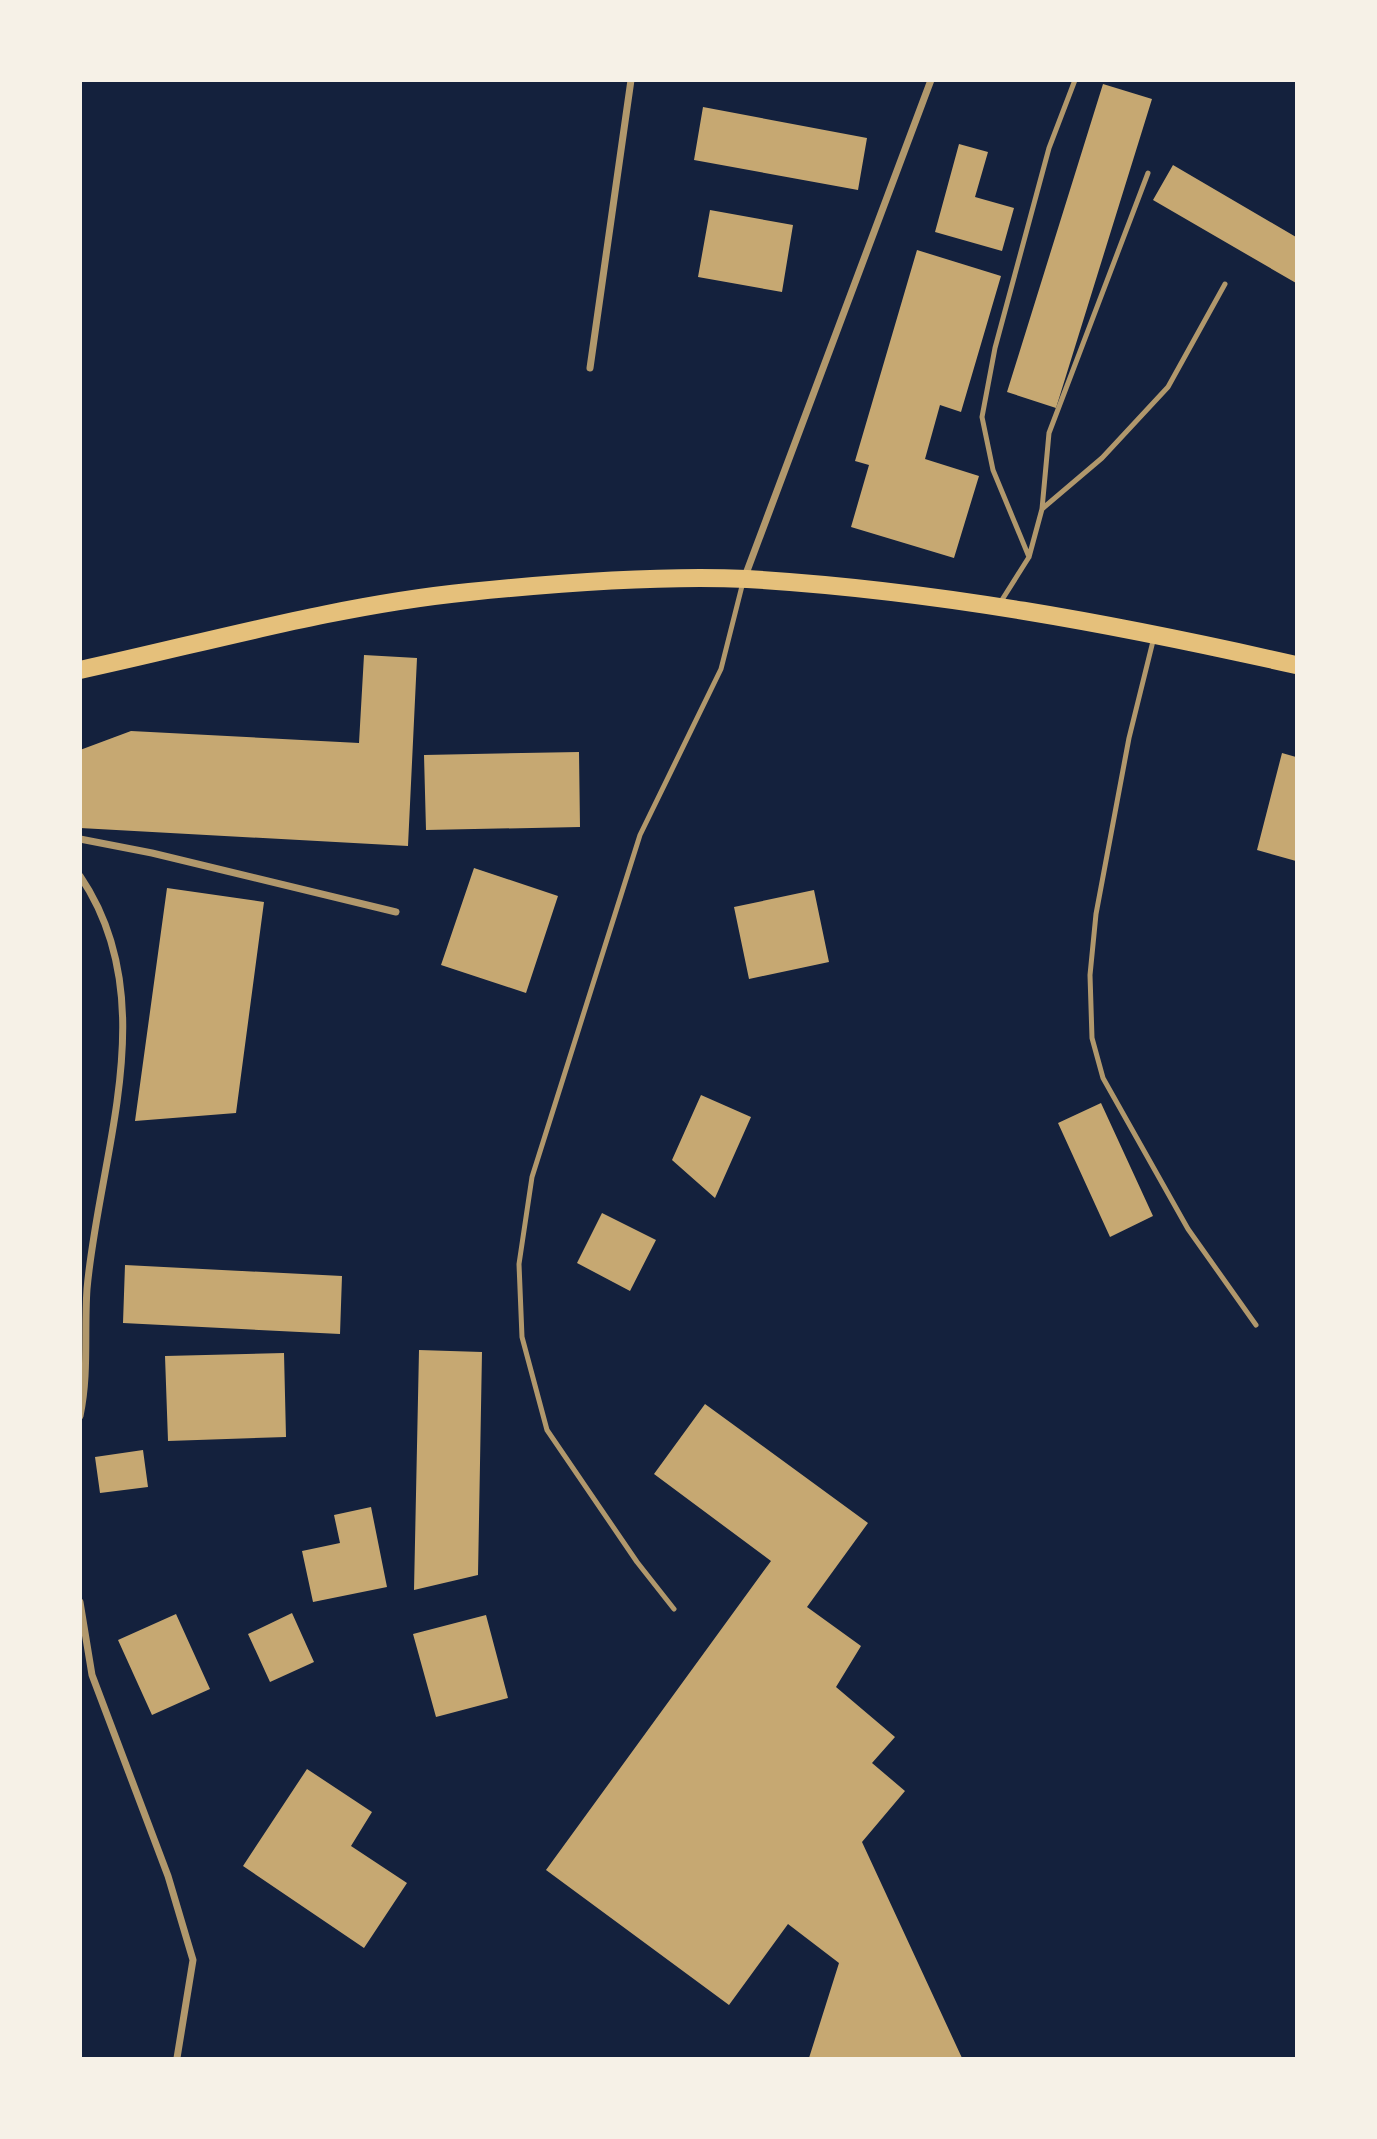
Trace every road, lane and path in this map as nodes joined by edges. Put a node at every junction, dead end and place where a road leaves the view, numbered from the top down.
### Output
1 (631, 80) edge
2 (931, 80) edge
3 (1074, 80) edge
4 (1148, 173) dead end
5 (1225, 284) dead end
6 (590, 369) dead end
7 (1042, 509) junction
8 (1030, 557) junction
9 (744, 579) junction
10 (998, 606) junction
11 (1155, 634) junction
12 (1297, 665) edge
13 (80, 670) edge
14 (80, 839) edge
15 (80, 876) edge
16 (396, 912) dead end
17 (1256, 1325) dead end
18 (80, 1416) edge
19 (80, 1602) edge
20 (674, 1609) dead end
21 (177, 2059) edge

1 - 6 street
2 - 9 street
3 - 8 lane
4 - 7 lane
5 - 7 lane
7 - 8 lane
8 - 10 lane
9 - 10 main road
9 - 13 main road
9 - 20 lane
10 - 11 main road
11 - 12 main road
11 - 17 lane
14 - 16 street
15 - 18 street
19 - 21 street

